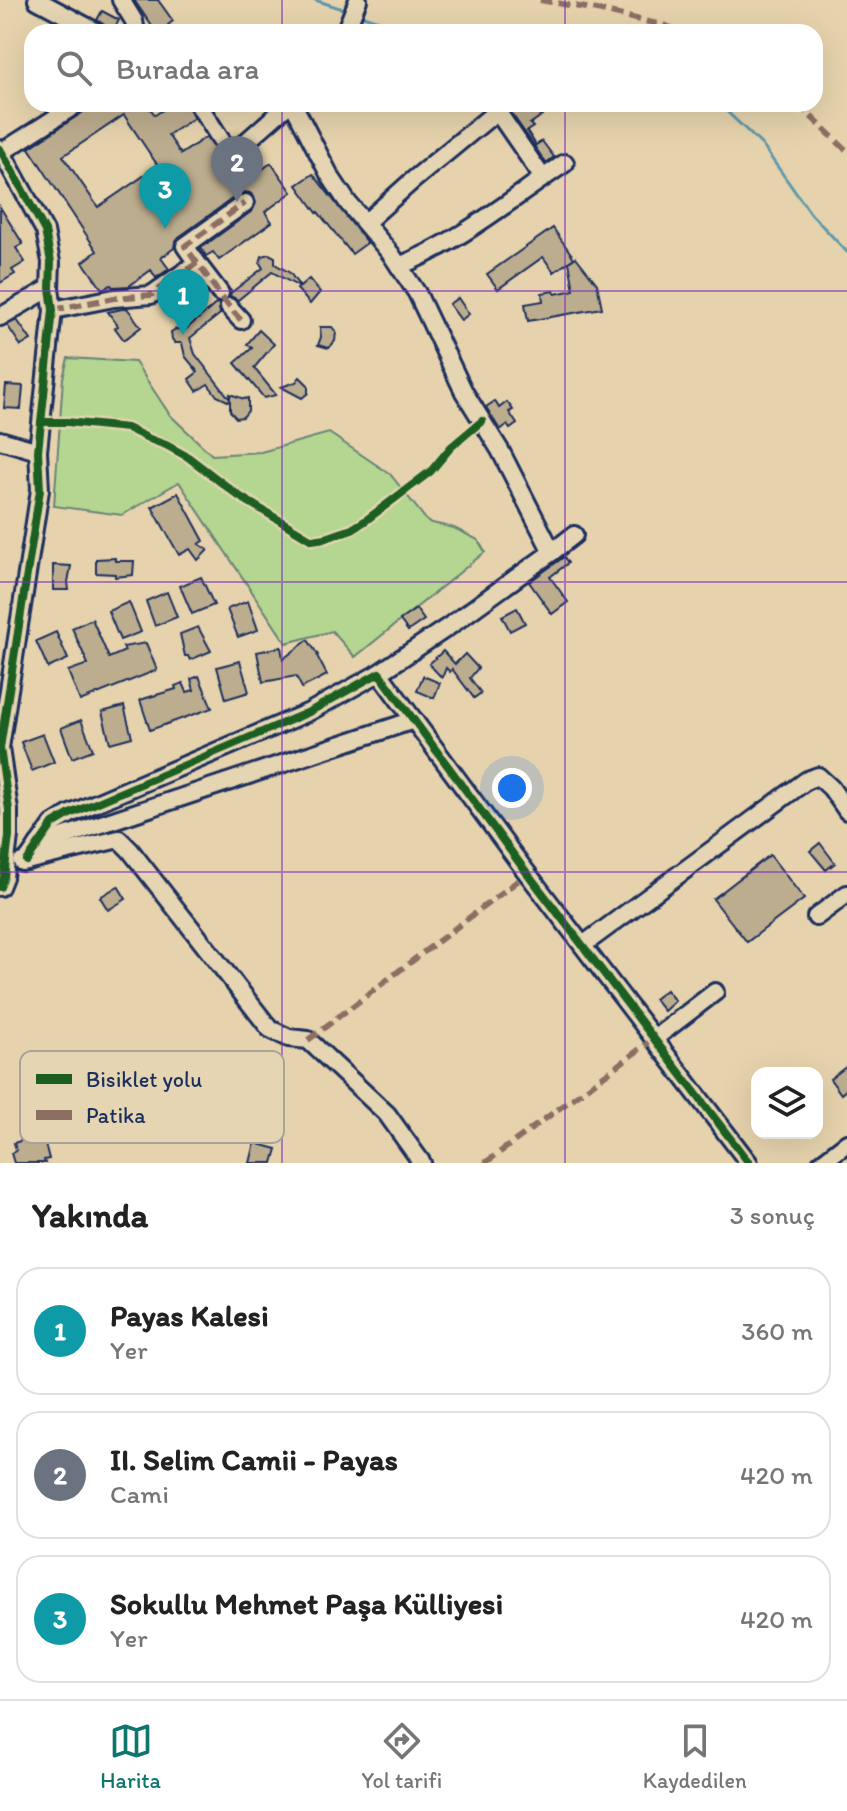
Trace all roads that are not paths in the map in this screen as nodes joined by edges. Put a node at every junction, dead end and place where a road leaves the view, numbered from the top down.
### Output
1 (37, 0) edge
2 (121, 0) edge
3 (358, 2) edge
4 (82, 24) edge
5 (135, 24) edge
6 (348, 24) edge
7 (64, 112) edge
8 (203, 112) edge
9 (282, 112) edge
10 (295, 112) edge
11 (496, 112) edge
12 (498, 112) edge
13 (1, 150) edge
14 (565, 163) dead end
15 (6, 171) edge
16 (543, 178) junction
17 (245, 203) dead end
18 (365, 223) junction
19 (197, 263) junction
20 (399, 266) junction
21 (50, 288) junction
22 (53, 310) junction
23 (0, 317) edge
24 (241, 320) dead end
25 (0, 440) edge
26 (38, 451) junction
27 (574, 535) dead end
28 (552, 552) junction
29 (7, 658) edge
30 (379, 673) junction
31 (414, 720) junction
32 (0, 748) edge
33 (0, 762) edge
34 (847, 811) edge
35 (38, 845) junction
36 (27, 861) junction
37 (5, 866) junction
38 (0, 887) edge
39 (847, 894) edge
40 (816, 917) dead end
41 (583, 945) junction
42 (715, 992) dead end
43 (655, 1038) junction
44 (847, 1143) edge
45 (422, 1163) edge
46 (749, 1163) edge
47 (821, 1163) edge

1 - 4 street
2 - 5 street
3 - 6 street
7 - 13 street
8 - 9 street
10 - 18 street
11 - 18 street
12 - 16 street
13 - 15 street
14 - 16 street
15 - 21 street
16 - 20 street
17 - 19 street
18 - 20 street
19 - 22 street
19 - 24 street
20 - 28 street
21 - 22 street
21 - 23 street
22 - 26 street
25 - 26 street
26 - 29 street
27 - 28 street
28 - 30 street
29 - 32 street
30 - 31 street
30 - 35 street
31 - 35 street
31 - 41 street
32 - 33 street
33 - 37 street
34 - 41 street
35 - 36 street
36 - 37 street
36 - 45 street
37 - 38 street
39 - 40 street
41 - 43 street
42 - 43 street
43 - 46 street
44 - 47 street

